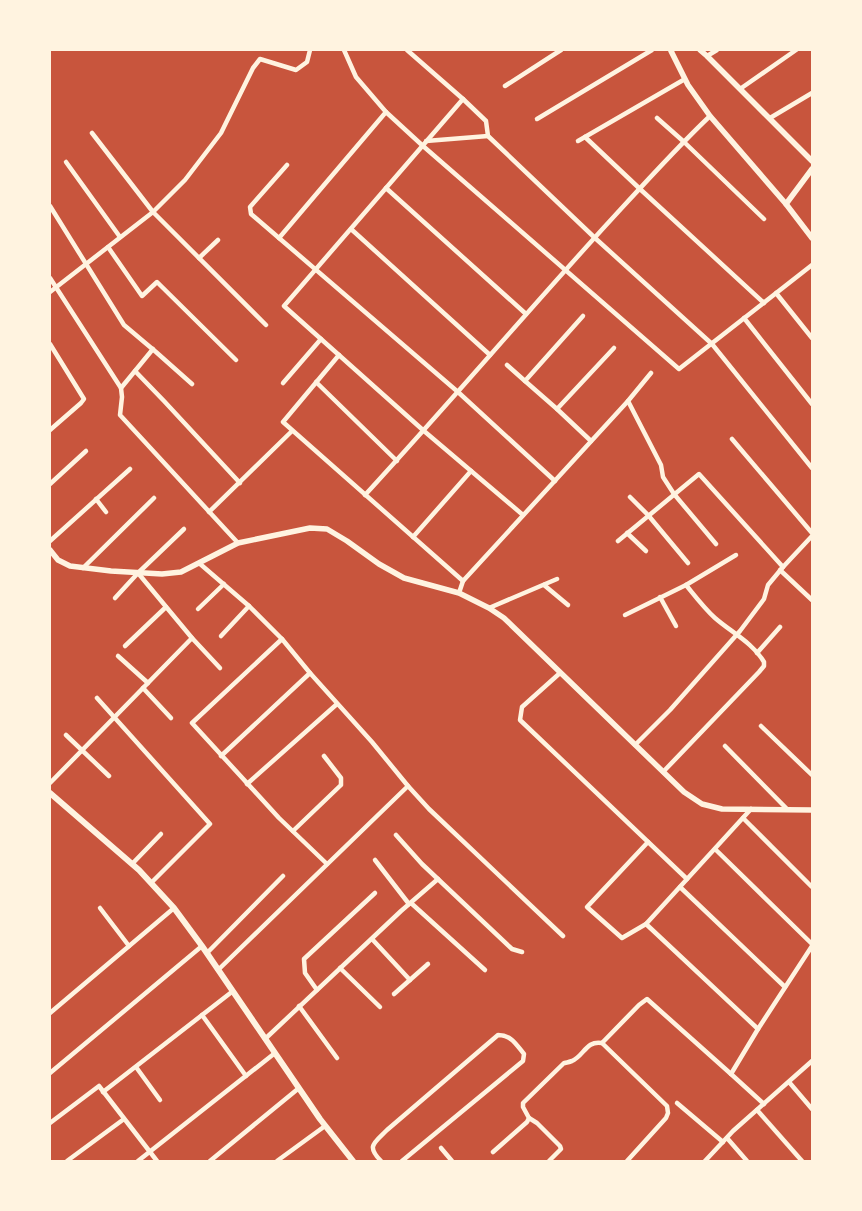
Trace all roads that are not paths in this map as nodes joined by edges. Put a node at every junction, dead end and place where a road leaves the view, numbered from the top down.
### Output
1 (310, 50) edge
2 (344, 50) edge
3 (407, 50) edge
4 (561, 50) edge
5 (652, 50) edge
6 (672, 50) edge
7 (700, 50) edge
8 (717, 50) edge
9 (796, 50) edge
10 (708, 56) junction
11 (686, 79) junction
12 (505, 86) dead end
13 (740, 89) junction
14 (812, 92) edge
15 (463, 99) junction
16 (386, 112) junction
17 (710, 116) junction
18 (657, 118) dead end
19 (770, 118) junction
20 (537, 119) dead end
21 (92, 133) dead end
22 (488, 136) junction
23 (585, 137) junction
24 (426, 141) junction
25 (578, 141) dead end
26 (683, 141) junction
27 (423, 146) junction
28 (66, 162) dead end
29 (812, 162) edge
30 (287, 165) dead end
31 (812, 170) edge
32 (386, 188) junction
33 (640, 189) junction
34 (786, 204) junction
35 (50, 206) edge
36 (153, 212) junction
37 (764, 219) dead end
38 (351, 229) junction
39 (120, 237) junction
40 (279, 238) junction
41 (595, 238) junction
42 (812, 238) edge
43 (218, 240) dead end
44 (108, 247) junction
45 (199, 258) junction
46 (86, 264) junction
47 (812, 265) edge
48 (315, 270) junction
49 (565, 270) junction
50 (50, 278) edge
51 (56, 287) junction
52 (50, 292) edge
53 (776, 293) junction
54 (764, 303) junction
55 (526, 314) junction
56 (584, 316) dead end
57 (744, 318) junction
58 (266, 325) dead end
59 (812, 338) edge
60 (321, 339) junction
61 (50, 344) edge
62 (712, 344) junction
63 (614, 348) dead end
64 (153, 349) junction
65 (340, 355) junction
66 (490, 355) junction
67 (236, 360) dead end
68 (507, 365) dead end
69 (135, 371) junction
70 (651, 374) dead end
71 (525, 381) junction
72 (316, 382) junction
73 (283, 383) dead end
74 (192, 384) dead end
75 (121, 388) junction
76 (458, 392) junction
77 (628, 401) junction
78 (812, 404) edge
79 (557, 409) junction
80 (50, 430) edge
81 (292, 431) junction
82 (424, 431) junction
83 (732, 440) dead end
84 (592, 441) junction
85 (86, 451) dead end
86 (397, 460) junction
87 (812, 468) edge
88 (130, 469) dead end
89 (471, 471) junction
90 (555, 481) junction
91 (240, 483) junction
92 (50, 484) edge
93 (674, 494) junction
94 (365, 495) junction
95 (630, 497) dead end
96 (154, 498) dead end
97 (96, 500) junction
98 (106, 512) dead end
99 (209, 512) junction
100 (523, 515) junction
101 (648, 516) junction
102 (184, 529) dead end
103 (627, 533) junction
104 (413, 537) junction
105 (811, 538) edge
106 (618, 540) dead end
107 (50, 541) edge
108 (238, 543) junction
109 (716, 544) dead end
110 (50, 550) edge
111 (646, 551) dead end
112 (736, 555) dead end
113 (199, 563) junction
114 (688, 564) dead end
115 (83, 568) junction
116 (782, 569) junction
117 (138, 573) junction
118 (557, 579) dead end
119 (463, 581) junction
120 (224, 584) junction
121 (544, 585) junction
122 (686, 585) junction
123 (459, 593) junction
124 (660, 597) junction
125 (115, 598) dead end
126 (812, 600) edge
127 (568, 605) dead end
128 (249, 606) junction
129 (166, 607) junction
130 (489, 608) junction
131 (198, 609) dead end
132 (625, 615) dead end
133 (676, 626) dead end
134 (780, 627) dead end
135 (737, 634) junction
136 (221, 636) dead end
137 (192, 638) junction
138 (282, 639) junction
139 (125, 646) dead end
140 (757, 653) junction
141 (118, 656) dead end
142 (220, 668) dead end
143 (560, 672) junction
144 (310, 673) junction
145 (148, 683) junction
146 (143, 688) junction
147 (97, 698) dead end
148 (337, 704) junction
149 (114, 717) junction
150 (172, 718) dead end
151 (761, 726) dead end
152 (66, 735) dead end
153 (635, 745) junction
154 (725, 746) dead end
155 (82, 751) junction
156 (222, 756) junction
157 (324, 756) dead end
158 (662, 772) junction
159 (812, 775) edge
160 (109, 776) dead end
161 (50, 783) edge
162 (247, 784) junction
163 (408, 786) junction
164 (50, 793) edge
165 (811, 808) edge
166 (752, 809) junction
167 (787, 809) junction
168 (743, 818) junction
169 (293, 831) junction
170 (161, 834) dead end
171 (396, 835) dead end
172 (648, 842) junction
173 (714, 849) junction
174 (375, 860) dead end
175 (132, 864) junction
176 (327, 864) junction
177 (283, 876) dead end
178 (438, 879) junction
179 (687, 879) junction
180 (151, 883) junction
181 (680, 887) junction
182 (812, 887) edge
183 (375, 893) dead end
184 (410, 904) junction
185 (100, 908) dead end
186 (174, 908) junction
187 (646, 924) junction
188 (563, 936) dead end
189 (372, 939) junction
190 (812, 945) edge
191 (129, 946) junction
192 (202, 946) junction
193 (522, 952) dead end
194 (207, 953) junction
195 (428, 964) dead end
196 (340, 968) junction
197 (218, 970) junction
198 (485, 970) dead end
199 (410, 980) junction
200 (785, 988) junction
201 (317, 990) junction
202 (233, 991) junction
203 (394, 994) dead end
204 (299, 1006) junction
205 (380, 1007) dead end
206 (50, 1013) edge
207 (202, 1015) junction
208 (758, 1029) junction
209 (265, 1039) junction
210 (602, 1043) junction
211 (275, 1053) junction
212 (337, 1058) dead end
213 (812, 1061) edge
214 (136, 1067) junction
215 (50, 1073) edge
216 (731, 1074) junction
217 (246, 1076) junction
218 (790, 1082) junction
219 (299, 1088) junction
220 (103, 1092) junction
221 (160, 1100) dead end
222 (677, 1102) dead end
223 (764, 1104) junction
224 (812, 1109) edge
225 (757, 1110) junction
226 (529, 1118) junction
227 (124, 1119) junction
228 (50, 1123) edge
229 (325, 1126) junction
230 (725, 1140) junction
231 (441, 1148) dead end
232 (150, 1152) junction
233 (493, 1152) dead end
234 (67, 1161) edge
235 (138, 1161) edge
236 (157, 1161) edge
237 (210, 1161) edge
238 (277, 1161) edge
239 (353, 1161) edge
240 (381, 1161) edge
241 (402, 1161) edge
242 (452, 1161) edge
243 (550, 1161) edge
244 (627, 1161) edge
245 (705, 1161) edge
246 (747, 1161) edge
247 (802, 1161) edge

1 - 36 street
2 - 16 street
3 - 15 street
4 - 12 street
5 - 20 street
6 - 11 street
7 - 10 street
8 - 10 street
9 - 13 street
10 - 13 street
11 - 17 street
11 - 23 street
13 - 19 street
14 - 19 street
15 - 22 street
15 - 24 street
16 - 27 street
16 - 40 street
17 - 26 street
17 - 34 street
18 - 26 street
19 - 29 street
21 - 36 street
22 - 24 street
22 - 41 street
23 - 25 street
23 - 33 street
24 - 27 street
26 - 33 street
26 - 37 street
27 - 32 street
27 - 49 street
28 - 39 street
30 - 40 street
31 - 34 street
32 - 38 street
32 - 55 street
33 - 41 street
33 - 54 street
34 - 42 street
35 - 46 street
36 - 39 street
36 - 45 street
38 - 48 street
38 - 66 street
39 - 44 street
40 - 48 street
41 - 49 street
41 - 62 street
43 - 45 street
44 - 46 street
44 - 67 street
45 - 58 street
46 - 51 street
46 - 64 street
47 - 53 street
48 - 60 street
48 - 76 street
49 - 55 street
49 - 62 street
50 - 51 street
51 - 52 street
51 - 75 street
53 - 54 street
53 - 59 street
54 - 57 street
55 - 66 street
56 - 71 street
57 - 62 street
57 - 78 street
60 - 65 street
60 - 73 street
61 - 80 street
62 - 87 street
63 - 79 street
64 - 69 street
64 - 74 street
65 - 72 street
65 - 82 street
66 - 76 street
68 - 71 street
69 - 75 street
69 - 91 street
70 - 77 street
71 - 79 street
72 - 81 street
72 - 86 street
75 - 99 street
76 - 82 street
76 - 90 street
77 - 84 street
77 - 93 street
79 - 84 street
81 - 91 street
81 - 94 street
82 - 86 street
82 - 89 street
83 - 105 street
84 - 90 street
85 - 92 street
86 - 94 street
88 - 97 street
89 - 100 street
89 - 104 street
90 - 100 street
91 - 99 street
93 - 101 street
93 - 109 street
93 - 116 street
94 - 104 street
95 - 101 street
96 - 115 street
97 - 98 street
97 - 107 street
99 - 108 street
100 - 119 street
101 - 103 street
101 - 114 street
102 - 117 street
103 - 106 street
103 - 111 street
104 - 119 street
105 - 116 street
108 - 113 street
108 - 123 street
110 - 115 street
112 - 122 street
113 - 117 street
113 - 120 street
115 - 117 street
116 - 126 street
116 - 135 street
117 - 125 street
117 - 129 street
118 - 121 street
119 - 123 street
120 - 128 street
120 - 131 street
121 - 127 street
121 - 130 street
122 - 124 street
122 - 135 street
123 - 130 street
124 - 132 street
124 - 133 street
128 - 136 street
128 - 138 street
129 - 137 street
129 - 139 street
130 - 143 street
134 - 140 street
135 - 140 street
135 - 153 street
137 - 142 street
137 - 145 street
138 - 144 street
138 - 156 street
140 - 158 street
141 - 145 street
143 - 153 street
143 - 172 street
144 - 148 street
144 - 156 street
145 - 146 street
146 - 149 street
146 - 150 street
147 - 149 street
148 - 162 street
148 - 163 street
149 - 155 street
149 - 180 street
151 - 159 street
152 - 155 street
153 - 158 street
154 - 167 street
155 - 160 street
155 - 161 street
156 - 162 street
157 - 169 street
158 - 166 street
162 - 169 street
163 - 176 street
163 - 188 street
164 - 175 main road
165 - 167 street
166 - 167 street
166 - 168 street
168 - 173 street
168 - 182 street
169 - 176 street
170 - 175 street
171 - 178 street
172 - 179 street
172 - 187 street
173 - 179 street
173 - 190 street
174 - 184 street
175 - 180 main road
176 - 197 street
177 - 194 street
178 - 184 street
178 - 193 street
179 - 181 street
180 - 186 main road
181 - 187 street
181 - 200 street
183 - 201 street
184 - 189 street
184 - 198 street
185 - 191 street
186 - 191 street
186 - 192 main road
187 - 208 street
189 - 196 street
189 - 199 street
190 - 200 street
191 - 206 street
192 - 194 main road
192 - 215 street
194 - 197 main road
195 - 199 street
196 - 201 street
196 - 205 street
197 - 202 main road
199 - 203 street
200 - 208 street
201 - 204 street
202 - 207 street
202 - 209 main road
204 - 209 street
204 - 212 street
207 - 214 street
207 - 217 street
208 - 216 street
209 - 211 main road
210 - 216 street
210 - 226 street
210 - 244 street
211 - 217 street
211 - 219 main road
213 - 218 street
214 - 220 street
214 - 221 street
216 - 223 street
217 - 232 street
218 - 223 street
218 - 224 street
219 - 229 main road
219 - 237 street
220 - 227 street
220 - 228 street
222 - 230 street
223 - 225 street
225 - 230 street
225 - 247 street
226 - 233 street
226 - 243 street
227 - 232 street
227 - 234 street
229 - 238 street
229 - 239 main road
230 - 245 street
230 - 246 street
231 - 242 street
232 - 235 street
232 - 236 street
240 - 241 street

